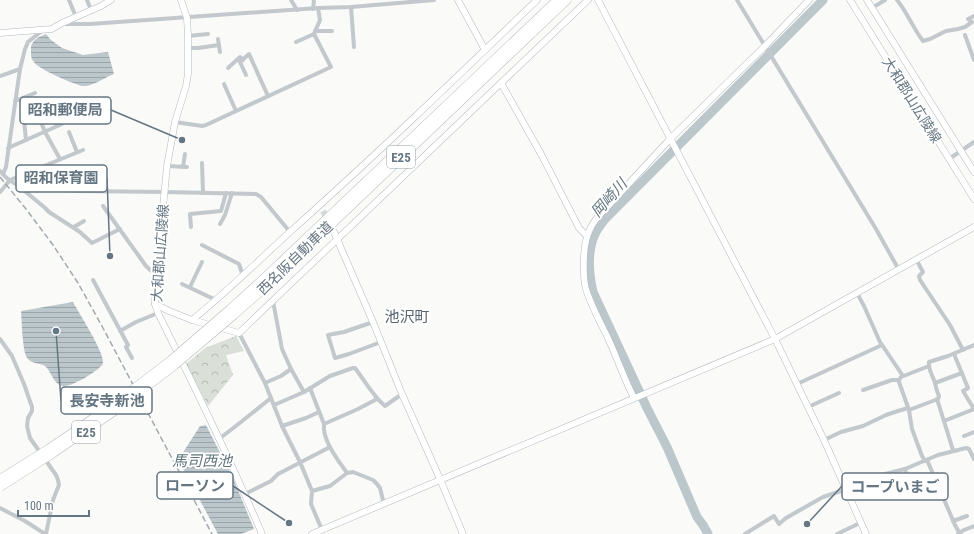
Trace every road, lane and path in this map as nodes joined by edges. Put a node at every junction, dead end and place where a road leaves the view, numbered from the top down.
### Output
1 (69, 0) edge
2 (87, 0) edge
3 (111, 0) edge
4 (181, 0) edge
5 (291, 0) edge
6 (314, 0) edge
7 (434, 0) edge
8 (458, 0) edge
9 (536, 0) edge
10 (556, 0) edge
11 (568, 0) edge
12 (573, 0) edge
13 (588, 0) edge
14 (598, 0) edge
15 (737, 0) edge
16 (810, 0) edge
17 (850, 0) edge
18 (867, 0) edge
19 (885, 0) edge
20 (897, 0) edge
21 (351, 7) junction
22 (316, 8) junction
23 (872, 8) junction
24 (91, 10) junction
25 (297, 10) junction
26 (974, 16) edge
27 (76, 17) junction
28 (186, 17) junction
29 (60, 24) junction
30 (973, 24) edge
31 (43, 30) junction
32 (332, 31) dead end
33 (315, 32) junction
34 (964, 32) junction
35 (0, 33) edge
36 (208, 34) dead end
37 (188, 36) junction
38 (218, 39) dead end
39 (296, 42) dead end
40 (219, 45) junction
41 (354, 47) dead end
42 (765, 47) junction
43 (188, 48) junction
44 (485, 50) junction
45 (220, 52) dead end
46 (243, 60) junction
47 (974, 60) edge
48 (502, 62) junction
49 (228, 68) dead end
50 (20, 69) junction
51 (246, 74) dead end
52 (0, 76) edge
53 (501, 83) junction
54 (224, 84) dead end
55 (35, 93) dead end
56 (268, 96) junction
57 (15, 101) junction
58 (48, 104) dead end
59 (36, 110) dead end
60 (236, 111) junction
61 (24, 120) dead end
62 (175, 122) junction
63 (62, 124) dead end
64 (57, 126) junction
65 (45, 132) junction
66 (69, 132) dead end
67 (26, 140) junction
68 (671, 140) junction
69 (974, 142) edge
70 (8, 148) junction
71 (83, 150) dead end
72 (77, 152) junction
73 (961, 152) junction
74 (185, 154) dead end
75 (60, 159) junction
76 (949, 159) junction
77 (202, 164) dead end
78 (167, 166) junction
79 (1, 172) edge
80 (67, 172) dead end
81 (974, 172) edge
82 (10, 180) junction
83 (20, 186) junction
84 (1, 189) edge
85 (78, 192) junction
86 (165, 192) junction
87 (203, 193) junction
88 (226, 193) junction
89 (232, 193) junction
90 (974, 199) edge
91 (103, 206) dead end
92 (84, 221) dead end
93 (220, 224) dead end
94 (74, 227) junction
95 (191, 227) dead end
96 (974, 227) edge
97 (120, 229) junction
98 (290, 232) junction
99 (334, 232) dead end
100 (587, 236) junction
101 (338, 239) junction
102 (202, 244) dead end
103 (916, 260) junction
104 (202, 262) dead end
105 (899, 270) junction
106 (243, 276) junction
107 (159, 279) junction
108 (93, 280) dead end
109 (182, 284) dead end
110 (190, 287) junction
111 (857, 293) junction
112 (216, 300) junction
113 (273, 301) junction
114 (155, 304) junction
115 (232, 312) junction
116 (158, 313) junction
117 (192, 320) junction
118 (373, 322) junction
119 (120, 331) junction
120 (239, 333) junction
121 (0, 339) edge
122 (775, 339) junction
123 (381, 342) junction
124 (882, 345) junction
125 (974, 345) edge
126 (963, 350) junction
127 (954, 354) junction
128 (132, 358) dead end
129 (929, 366) junction
130 (291, 369) junction
131 (962, 373) junction
132 (903, 376) junction
133 (899, 380) junction
134 (265, 383) junction
135 (935, 383) junction
136 (797, 384) junction
137 (310, 388) junction
138 (864, 390) dead end
139 (304, 392) junction
140 (838, 393) dead end
141 (402, 394) junction
142 (271, 398) junction
143 (635, 398) junction
144 (377, 399) junction
145 (937, 399) junction
146 (274, 405) junction
147 (808, 407) junction
148 (909, 409) junction
149 (974, 410) edge
150 (319, 412) junction
151 (944, 421) junction
152 (324, 424) junction
153 (282, 426) junction
154 (974, 432) edge
155 (964, 436) dead end
156 (219, 439) junction
157 (824, 440) junction
158 (330, 447) junction
159 (953, 450) junction
160 (973, 451) edge
161 (50, 452) junction
162 (974, 458) edge
163 (926, 460) junction
164 (300, 462) junction
165 (905, 469) junction
166 (347, 473) junction
167 (0, 479) edge
168 (440, 479) junction
169 (0, 487) edge
170 (847, 489) junction
171 (312, 491) junction
172 (915, 493) dead end
173 (245, 494) junction
174 (384, 504) junction
175 (0, 508) edge
176 (968, 516) dead end
177 (953, 521) junction
178 (862, 522) junction
179 (974, 526) edge
180 (322, 530) junction
181 (846, 532) edge
182 (46, 534) edge
183 (262, 534) edge
184 (312, 534) edge
185 (463, 534) edge
186 (745, 534) edge
187 (837, 534) edge
188 (866, 534) edge
189 (959, 534) edge

1 - 27 street
2 - 24 street
3 - 24 street
4 - 28 street, 大和郡山広陵線
5 - 25 street
6 - 22 street
7 - 21 street
8 - 44 street
9 - 44 street
10 - 115 highway, 西名阪自動車道 / E25
11 - 48 highway, 西名阪自動車道 / E25
12 - 48 highway
13 - 53 street
14 - 68 street
15 - 42 street
16 - 42 street
17 - 76 street, 大和郡山広陵線
18 - 23 street, 大和郡山広陵線
19 - 23 street
20 - 34 street
21 - 22 street
21 - 41 street
22 - 25 street
22 - 33 street
23 - 73 street, 大和郡山広陵線
24 - 27 street
25 - 28 street
26 - 30 street
27 - 29 street
28 - 29 street
28 - 37 street, 大和郡山広陵線
29 - 31 street
30 - 34 street
31 - 35 street
31 - 50 street
32 - 33 street
33 - 39 street
33 - 56 street
34 - 47 street
36 - 37 street
37 - 43 street, 大和郡山広陵線
38 - 40 street
40 - 43 street
40 - 45 street
42 - 68 street
42 - 105 street
43 - 62 street, 大和郡山広陵線
44 - 98 street
46 - 49 street
46 - 51 street
46 - 56 street
48 - 115 highway, 西名阪自動車道 / E25
50 - 52 street
50 - 57 street
53 - 100 street
53 - 101 street
54 - 60 street
55 - 57 street
56 - 60 street
57 - 70 street
58 - 64 street
59 - 65 street
60 - 62 street
61 - 67 street
62 - 78 street, 大和郡山広陵線
63 - 64 street
64 - 65 street
65 - 67 street
65 - 75 street
66 - 72 street
67 - 70 street
68 - 100 street
68 - 122 street
69 - 73 street
70 - 79 street
71 - 72 street
72 - 75 street
73 - 76 street
73 - 81 street, 大和郡山広陵線
74 - 78 street
75 - 82 street
76 - 90 street, 大和郡山広陵線
77 - 87 street
78 - 86 street, 大和郡山広陵線
79 - 82 street
80 - 85 street
82 - 83 street
82 - 84 street
83 - 85 street
83 - 94 street
85 - 86 street
86 - 87 street
86 - 107 street, 大和郡山広陵線
87 - 88 street
88 - 89 street
88 - 95 street
89 - 93 street
89 - 98 street
91 - 97 street
92 - 94 street
94 - 97 street
96 - 103 street
97 - 107 street
98 - 106 street
99 - 101 street
100 - 143 street
101 - 113 street
101 - 118 street
102 - 106 street
103 - 105 street
103 - 126 street
104 - 110 street
105 - 111 street
106 - 112 street
107 - 114 street, 大和郡山広陵線
108 - 119 street
109 - 110 street
110 - 112 street
111 - 122 street
111 - 124 street
112 - 117 street
113 - 120 street
113 - 130 street
114 - 116 street, 大和郡山広陵線
114 - 117 street
115 - 161 highway, 西名阪自動車道 / E25, bridge
116 - 119 street
116 - 156 street, 大和郡山広陵線
117 - 120 street
118 - 123 street
118 - 123 street
119 - 128 street
120 - 134 street
121 - 182 street
122 - 136 street
122 - 143 street
123 - 141 street
124 - 132 street
124 - 136 street
125 - 126 street
126 - 127 street
127 - 129 street
127 - 131 street
129 - 132 street
129 - 135 street
130 - 134 street
130 - 139 street
131 - 135 street
131 - 149 street
132 - 133 street
133 - 138 street
133 - 148 street
134 - 142 street
135 - 145 street
136 - 147 street
137 - 139 street
137 - 144 street
137 - 150 street
139 - 146 street
140 - 147 street
141 - 144 street
141 - 168 street
142 - 146 street
142 - 156 street
143 - 168 street
144 - 152 street
145 - 148 street
145 - 151 street
146 - 153 street
147 - 157 street
148 - 157 street
148 - 163 street
149 - 151 street
150 - 152 street
150 - 153 street
151 - 159 street
152 - 158 street
153 - 164 street
154 - 155 street
156 - 173 street, 大和郡山広陵線
157 - 170 street
158 - 164 street
158 - 166 street
159 - 160 street
159 - 163 street
160 - 162 street
161 - 167 highway, 西名阪自動車道 / E25, bridge
161 - 169 highway, 西名阪自動車道 / E25, bridge
163 - 165 street
163 - 177 street
164 - 171 street
164 - 173 street
165 - 170 street
165 - 172 street
166 - 171 street
166 - 174 street
168 - 174 street
168 - 185 street
170 - 178 street
170 - 186 street
171 - 180 street
173 - 183 street, 大和郡山広陵線
174 - 180 street
175 - 182 street
176 - 177 street
177 - 189 street
178 - 181 street
178 - 188 street
179 - 189 street
180 - 184 street
181 - 187 street

